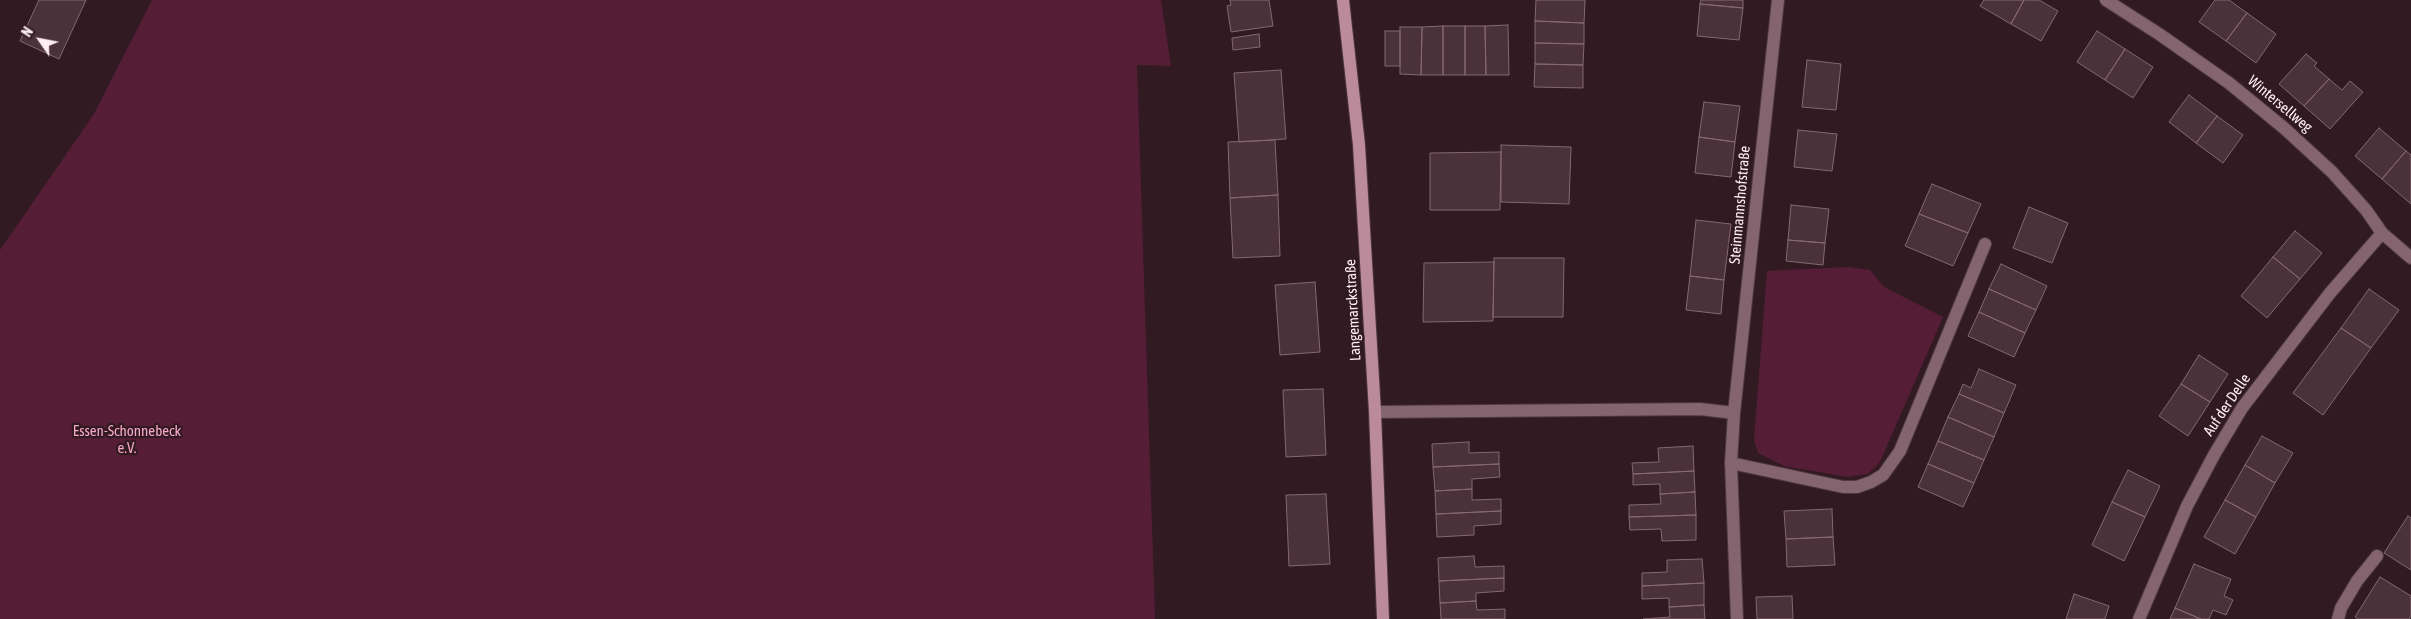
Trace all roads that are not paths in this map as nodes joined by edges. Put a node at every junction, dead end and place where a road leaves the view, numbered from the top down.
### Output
1 (1343, 0) edge
2 (1778, 0) edge
3 (2106, 0) edge
4 (2382, 233) junction
5 (1985, 244) dead end
6 (2411, 258) edge
7 (1375, 412) junction
8 (1734, 413) junction
9 (1731, 462) junction
10 (2376, 556) dead end
11 (1383, 619) edge
12 (1737, 619) edge
13 (2139, 619) edge
14 (2338, 619) edge

1 - 7 street, Langemarckstraße
2 - 8 street, Steinmannshofstraße
3 - 4 street, Wintersellweg
4 - 6 street, Wintersellweg
4 - 13 street, Auf der Delle
5 - 9 street
7 - 8 street
7 - 11 street, Langemarckstraße
8 - 9 street, Steinmannshofstraße
9 - 12 street, Steinmannshofstraße
10 - 14 street

